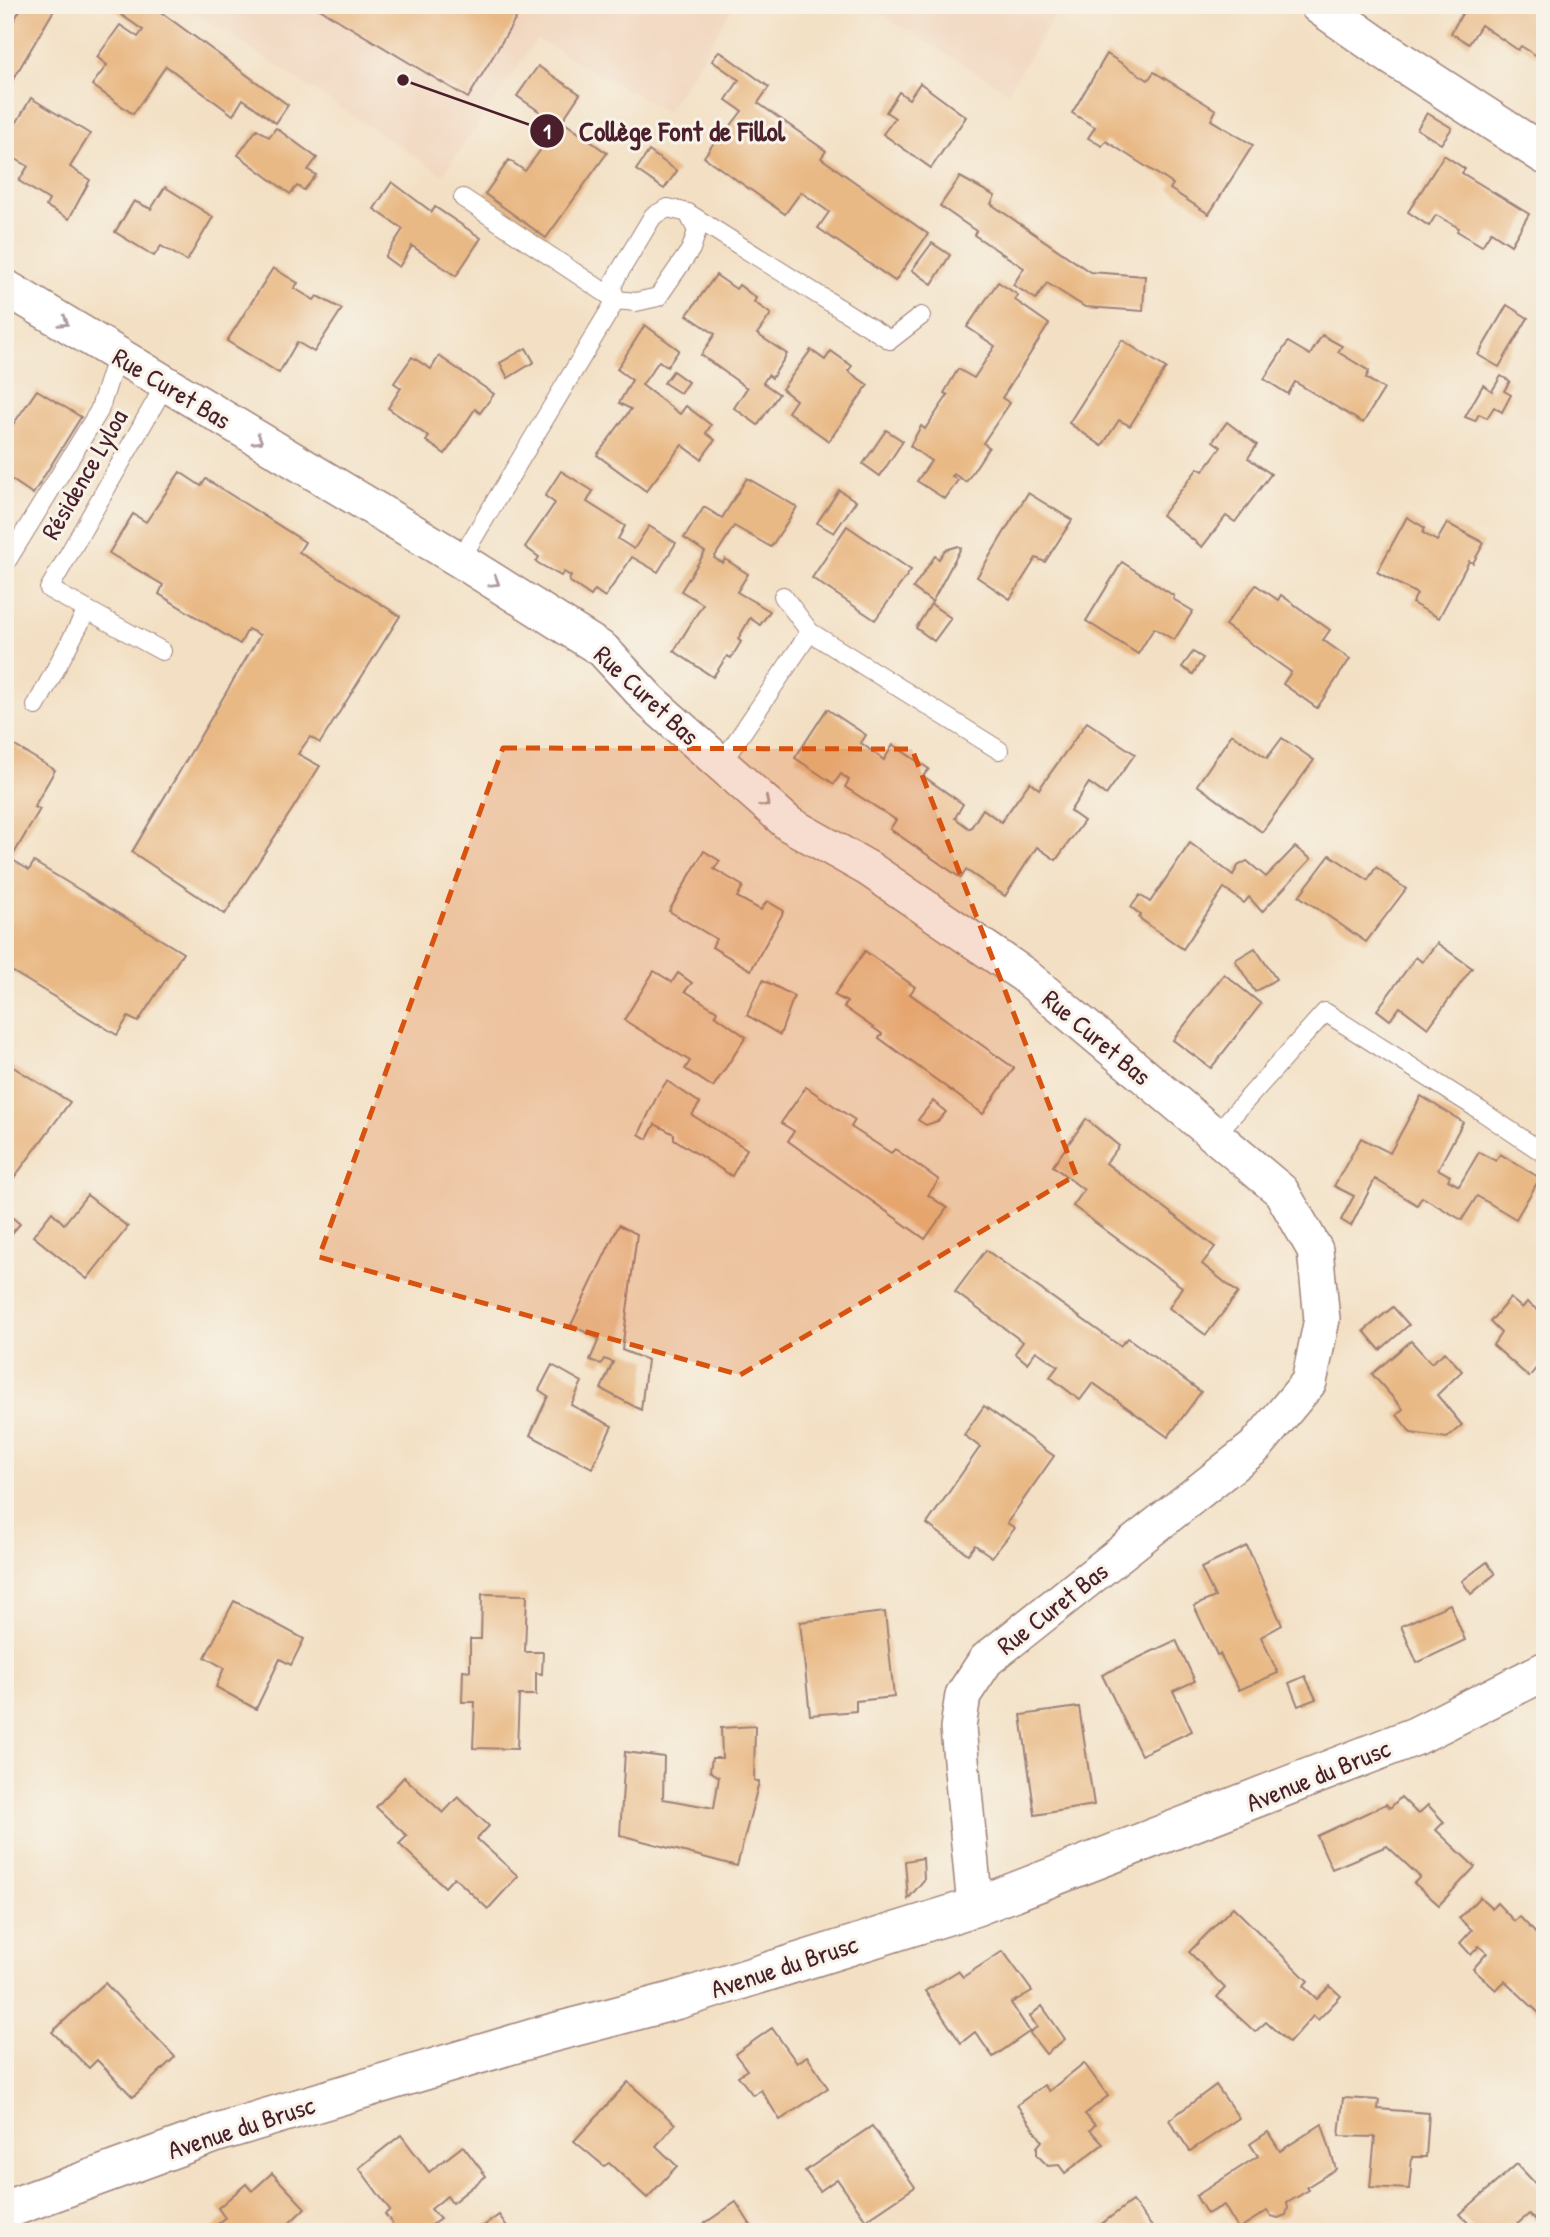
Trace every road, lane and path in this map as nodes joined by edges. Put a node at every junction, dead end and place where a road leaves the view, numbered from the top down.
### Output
1 (1319, 5) edge
2 (1545, 155) edge
3 (463, 198) dead end
4 (688, 213) junction
5 (5, 287) edge
6 (616, 300) junction
7 (921, 316) dead end
8 (117, 355) junction
9 (165, 385) junction
10 (460, 560) junction
11 (5, 564) edge
12 (783, 596) dead end
13 (87, 610) junction
14 (810, 632) junction
15 (162, 651) dead end
16 (36, 706) dead end
17 (999, 750) dead end
18 (720, 764) junction
19 (1215, 1135) junction
20 (1545, 1154) edge
21 (1545, 1671) edge
22 (975, 1907) junction
23 (5, 2210) edge

1 - 2 street
3 - 6 lane
4 - 6 lane
4 - 6 lane
4 - 7 lane
5 -> 8 street, Rue Curet Bas
6 - 10 lane
8 - 9 street, Rue Curet Bas
8 - 11 lane
9 -> 10 street, Rue Curet Bas
9 - 13 lane, Résidence Lyloa
10 -> 18 street, Rue Curet Bas
12 - 14 lane
13 - 15 lane, Résidence Lyloa
13 - 16 lane
14 - 17 lane
14 - 18 lane
18 -> 19 street, Rue Curet Bas
19 - 20 lane
19 - 22 street, Rue Curet Bas
21 - 22 street, Avenue du Brusc
22 - 23 street, Avenue du Brusc

